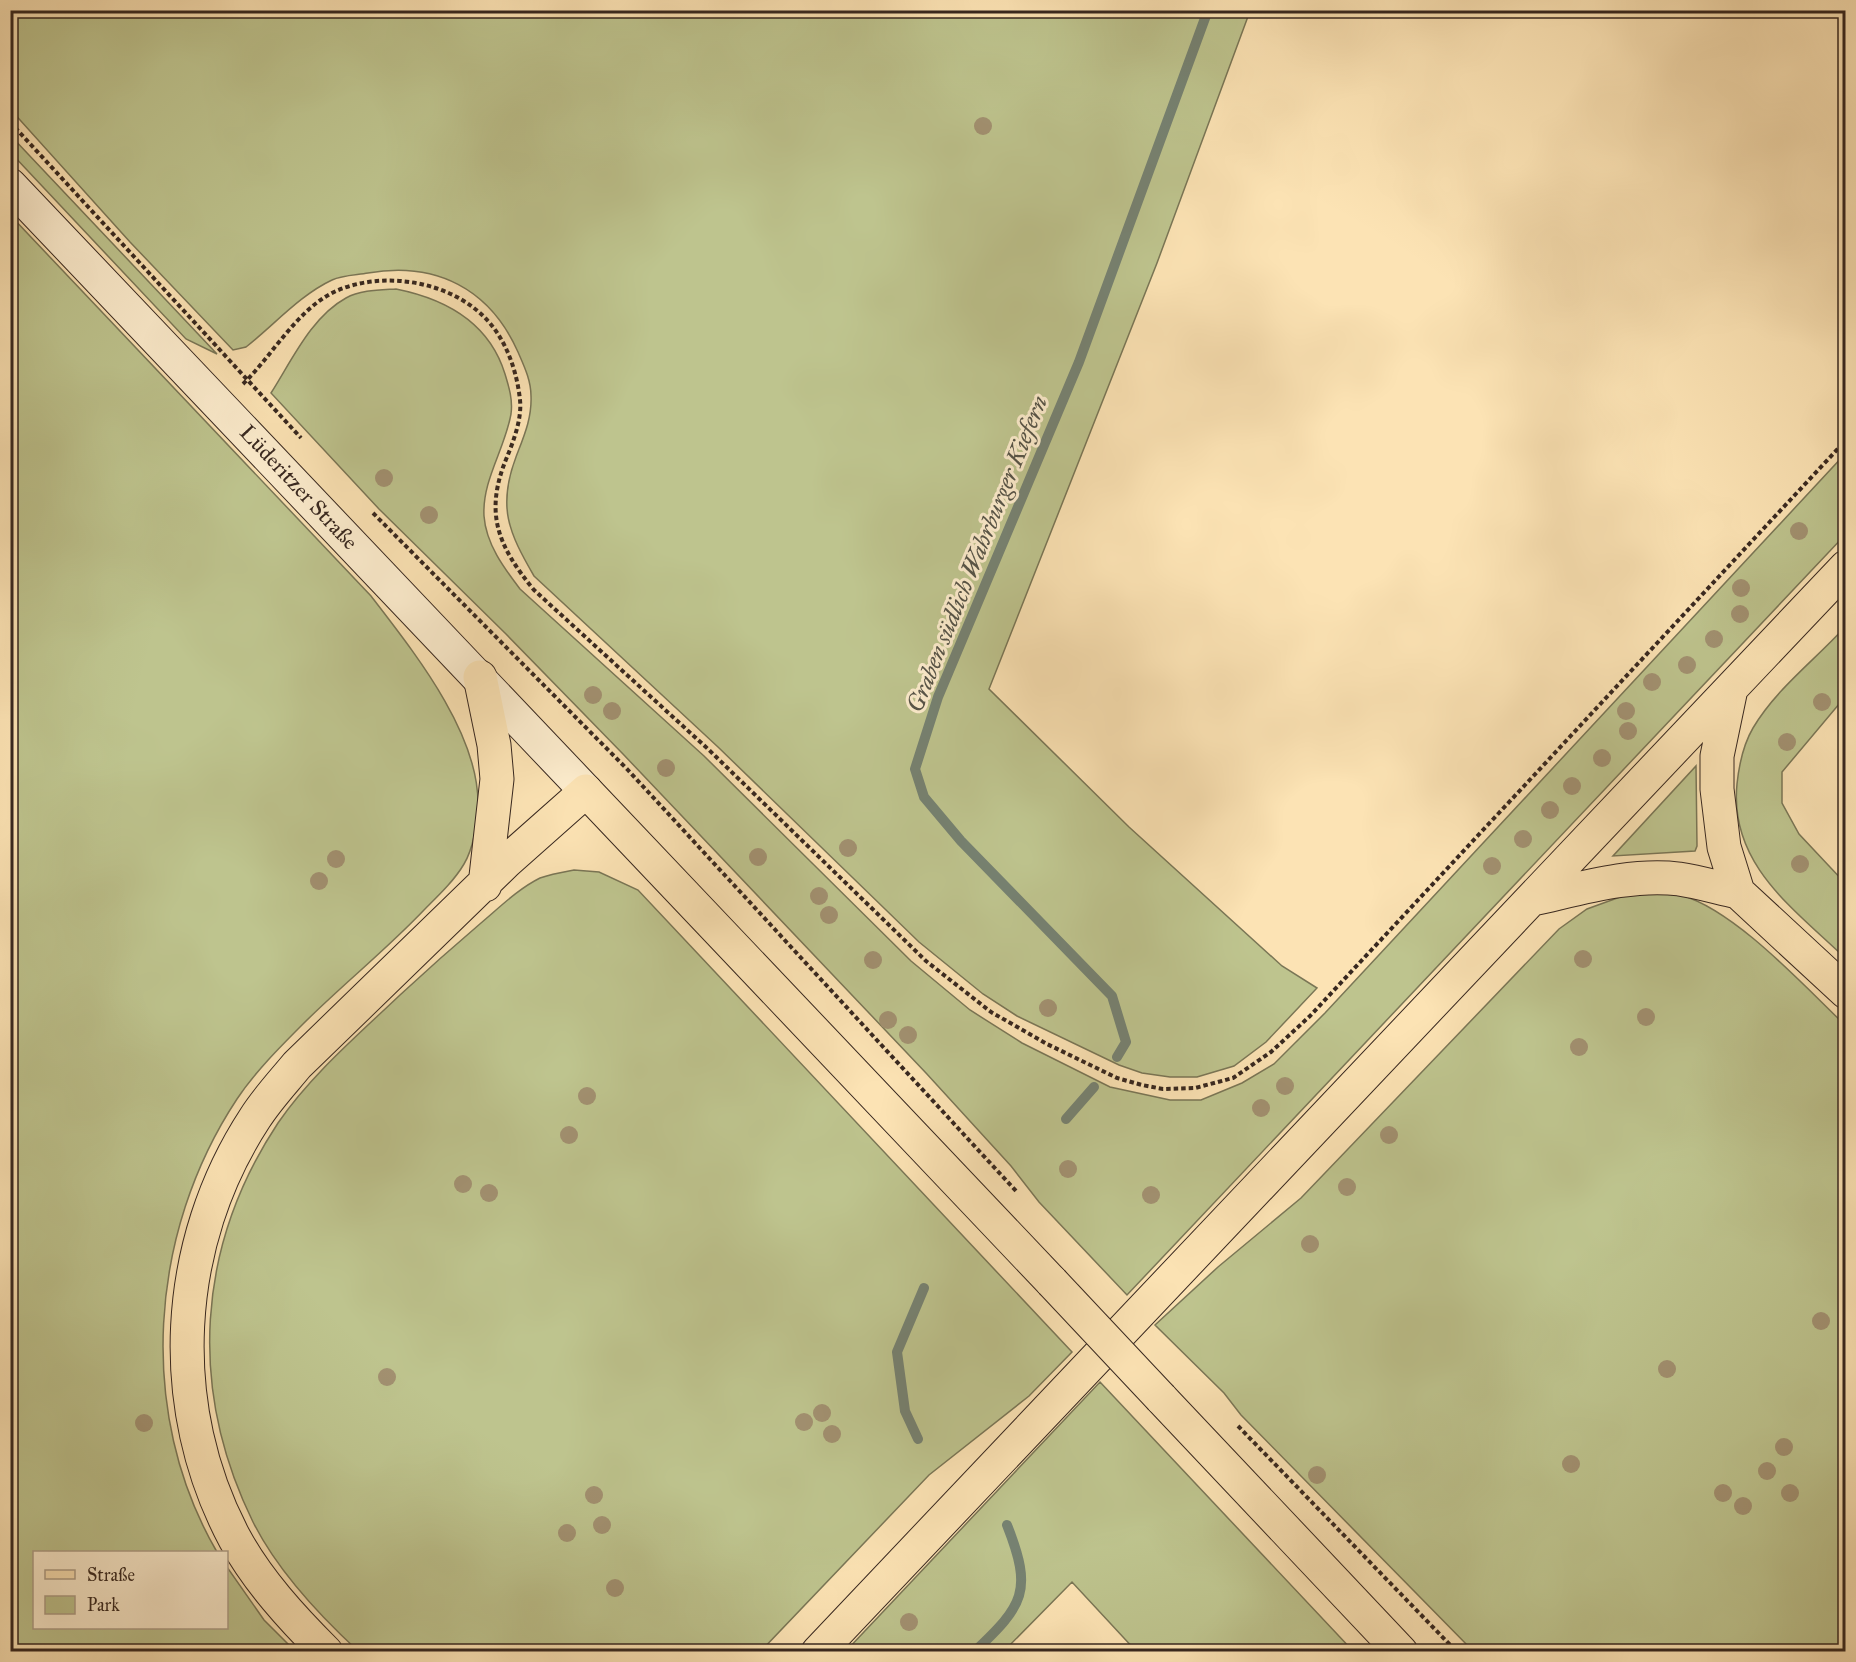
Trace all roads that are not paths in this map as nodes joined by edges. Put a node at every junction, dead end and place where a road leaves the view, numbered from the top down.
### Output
1 (10, 185) edge
2 (1845, 567) edge
3 (480, 677) junction
4 (1731, 689) junction
5 (586, 791) junction
6 (485, 885) junction
7 (1738, 892) junction
8 (1533, 899) junction
9 (1845, 992) edge
10 (327, 1652) edge
11 (818, 1652) edge
12 (1401, 1652) edge

1 - 3 main road, Lüderitzer Straße
2 - 4 main road
3 - 5 main road, Lüderitzer Straße
3 - 6 main road
4 - 7 main road
4 - 8 main road
5 - 6 main road
5 - 12 main road, bridge
6 - 10 main road
7 - 8 main road
7 - 9 main road
8 - 11 main road

